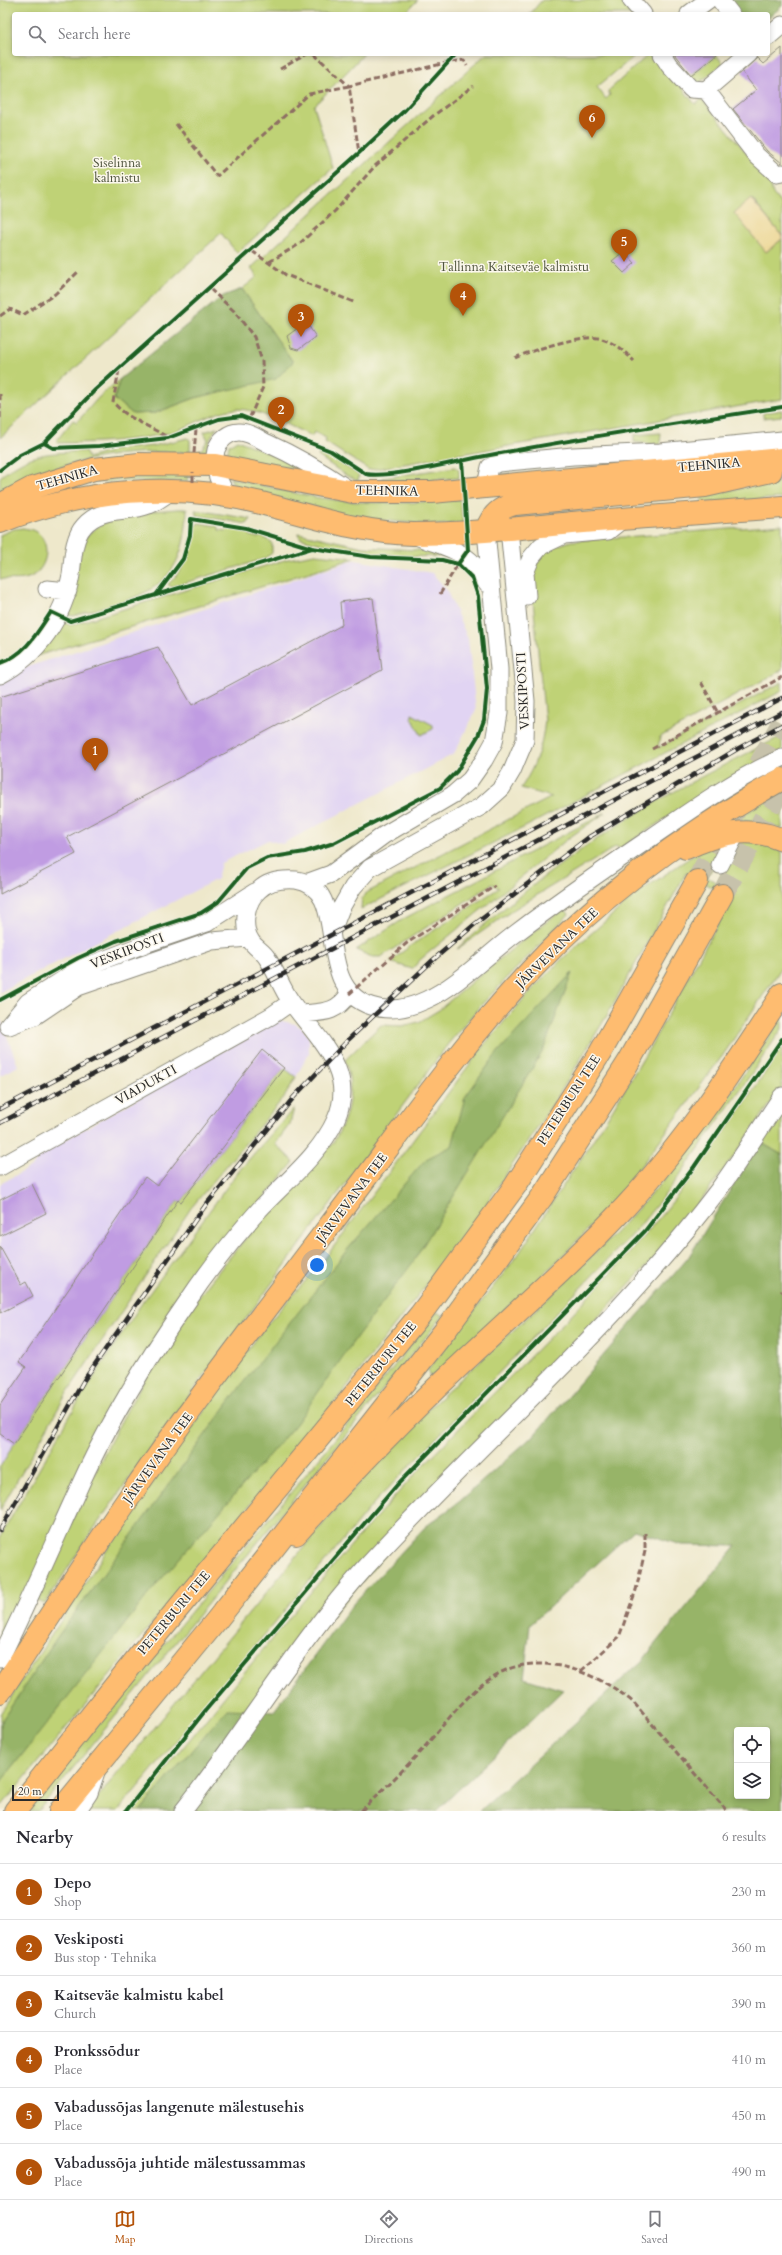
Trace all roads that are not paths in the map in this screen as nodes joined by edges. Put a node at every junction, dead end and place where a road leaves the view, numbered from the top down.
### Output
1 (631, 0) edge
2 (708, 0) edge
3 (720, 0) edge
4 (640, 12) edge
5 (691, 12) edge
6 (729, 12) edge
7 (782, 25) edge
8 (770, 35) edge
9 (663, 56) edge
10 (746, 56) edge
11 (706, 90) junction
12 (782, 173) edge
13 (782, 440) edge
14 (782, 459) edge
15 (214, 465) junction
16 (782, 468) edge
17 (482, 486) junction
18 (172, 491) junction
19 (353, 492) junction
20 (228, 496) junction
21 (0, 505) edge
22 (782, 507) edge
23 (503, 508) junction
24 (623, 518) junction
25 (0, 522) edge
26 (509, 529) junction
27 (486, 531) junction
28 (411, 534) junction
29 (47, 589) dead end
30 (490, 590) junction
31 (68, 591) junction
32 (518, 620) junction
33 (0, 675) edge
34 (782, 758) edge
35 (782, 779) edge
36 (736, 832) junction
37 (782, 840) edge
38 (720, 865) dead end
39 (646, 867) junction
40 (697, 881) tunnel mouth
41 (309, 882) junction
42 (257, 891) junction
43 (722, 895) tunnel mouth
44 (332, 931) junction
45 (248, 938) junction
46 (349, 994) junction
47 (782, 994) edge
48 (296, 1008) junction
49 (4, 1029) edge
50 (782, 1096) edge
51 (0, 1167) edge
52 (216, 1621) junction
53 (0, 1659) edge
54 (0, 1692) edge
55 (102, 1758) junction
56 (15, 1811) edge
57 (60, 1811) edge
58 (77, 1811) edge
59 (183, 1811) edge

1 - 4 street
2 - 5 street
3 - 6 street
7 - 8 street
9 - 11 street
10 - 11 street
11 - 12 street
13 - 17 street
14 - 17 main road, TEHNIKA
15 - 19 main road, TEHNIKA
15 - 19 street
15 - 20 street
15 - 21 main road, TEHNIKA
16 - 23 main road
17 - 19 main road, TEHNIKA
17 - 23 main road
18 - 20 main road, TEHNIKA
18 - 25 main road, TEHNIKA
18 - 31 street
20 - 28 main road, TEHNIKA
22 - 24 main road, TEHNIKA
23 - 26 main road
23 - 27 main road
24 - 26 main road, TEHNIKA
24 - 32 street
26 - 27 main road, TEHNIKA
26 - 32 street, VESKIPOSTI
27 - 28 main road, TEHNIKA
27 - 30 street, VESKIPOSTI
28 - 30 street
29 - 31 street
30 - 41 street, VESKIPOSTI
31 - 33 street
32 - 44 street, VESKIPOSTI
34 - 46 street
35 - 39 main road, JÄRVEVANA TEE
36 - 37 main road
36 - 38 street
36 - 39 main road
39 - 54 main road, JÄRVEVANA TEE
40 - 56 main road, PETERBURI TEE
41 - 42 street, VESKIPOSTI
41 - 44 street
42 - 45 street
42 - 49 street, VESKIPOSTI
43 - 52 main road
44 - 46 street
45 - 48 street
45 - 49 street, VESKIPOSTI
46 - 48 street
47 - 52 main road
48 - 51 street, VIADUKTI
48 - 53 street
50 - 59 street
52 - 55 main road
55 - 57 main road
55 - 58 street

